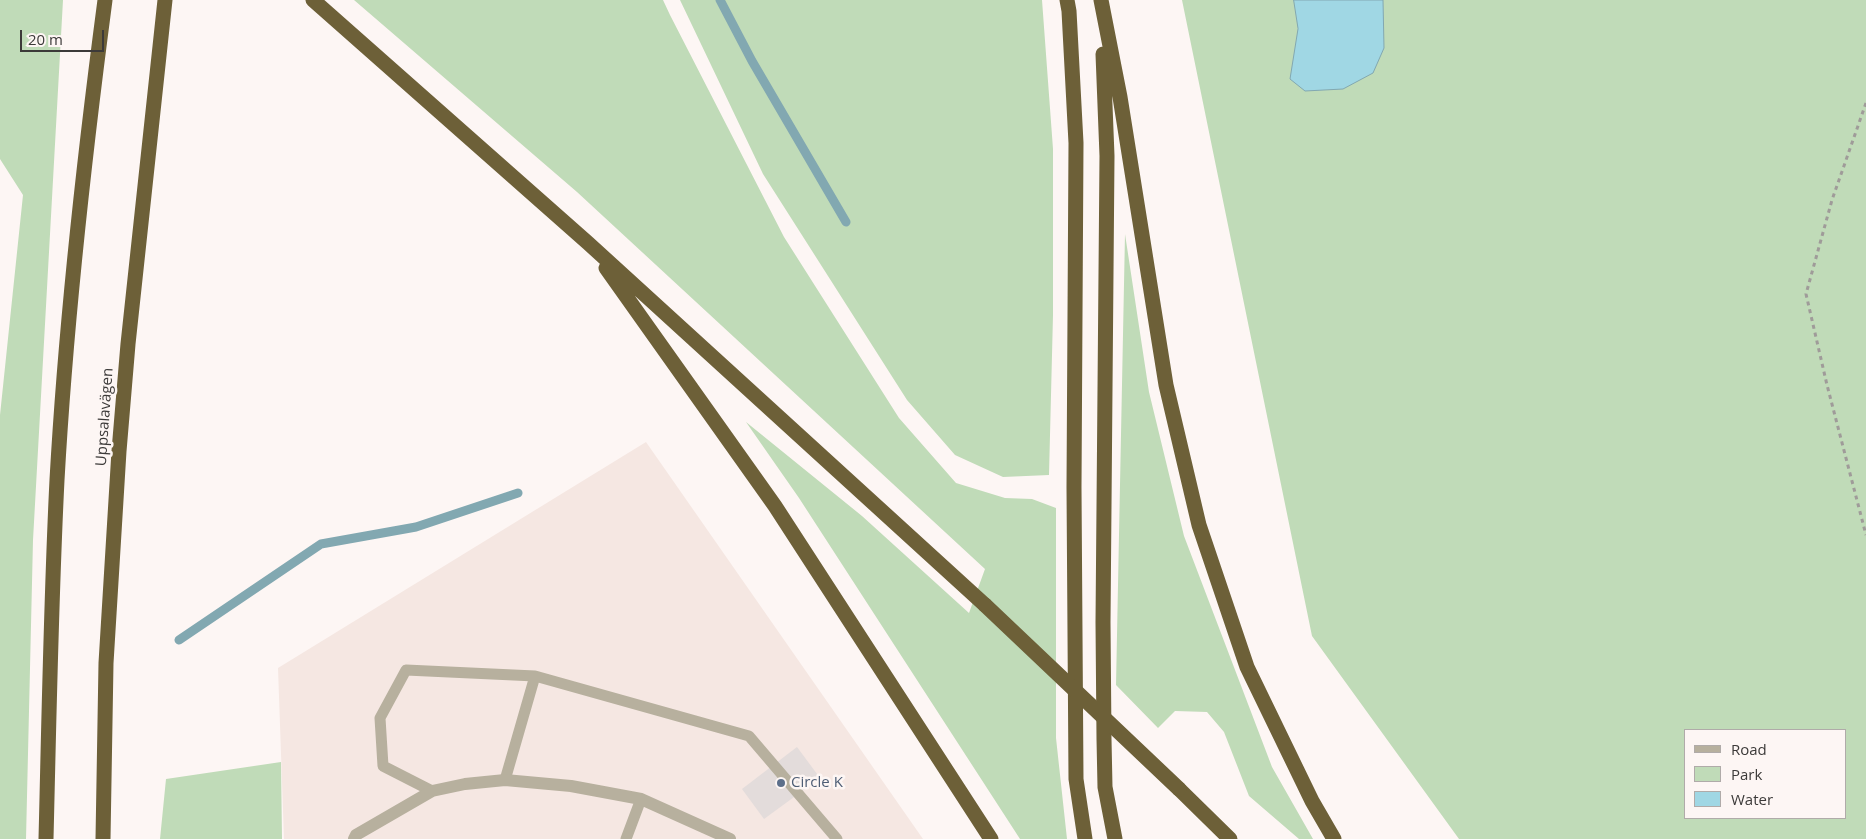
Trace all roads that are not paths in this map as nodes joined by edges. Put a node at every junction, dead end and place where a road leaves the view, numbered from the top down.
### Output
1 (105, 0) edge
2 (165, 0) edge
3 (313, 0) edge
4 (1067, 0) edge
5 (1101, 0) edge
6 (588, 243) junction
7 (534, 676) junction
8 (504, 780) junction
9 (432, 791) junction
10 (641, 799) junction
11 (46, 839) edge
12 (103, 839) edge
13 (354, 839) edge
14 (626, 839) edge
15 (730, 839) edge
16 (837, 839) edge
17 (991, 839) edge
18 (1085, 839) edge
19 (1115, 839) edge
20 (1230, 839) edge
21 (1334, 839) edge

1 - 11 highway
2 - 12 highway, Uppsalavägen
3 - 6 highway
4 - 18 highway
5 - 19 highway
5 - 21 highway
6 - 17 highway
6 - 20 highway, bridge
7 - 8 lane
7 - 9 lane
7 - 16 lane
8 - 9 street
8 - 10 street
9 - 13 street
10 - 14 lane
10 - 15 street

